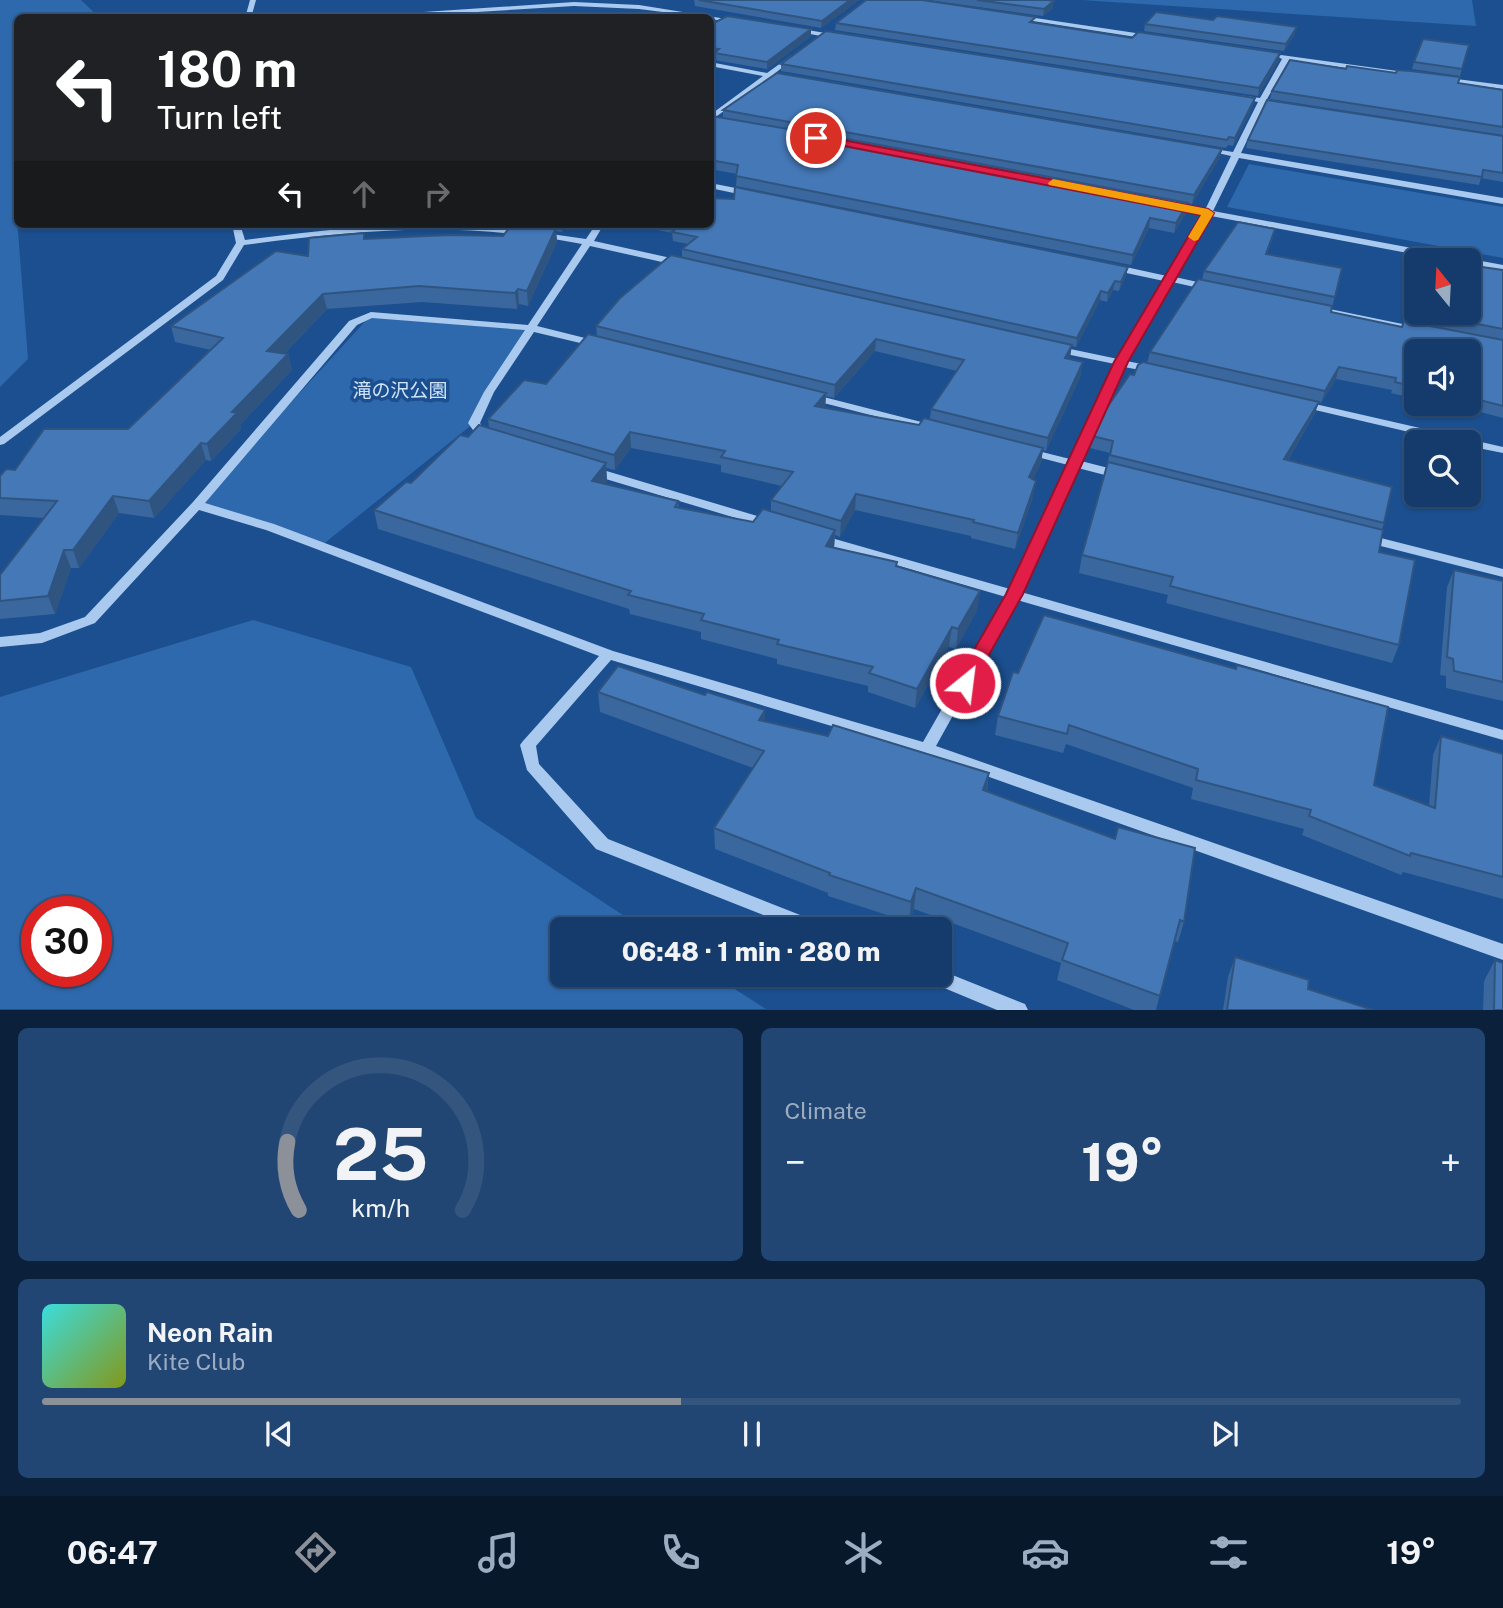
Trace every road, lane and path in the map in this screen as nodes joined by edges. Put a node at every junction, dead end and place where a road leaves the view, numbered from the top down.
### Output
1 (528, 3) edge
2 (402, 14) edge
3 (689, 14) edge
4 (714, 18) edge
5 (1016, 18) edge
6 (746, 22) edge
7 (832, 28) dead end
8 (785, 29) edge
9 (823, 35) junction
10 (850, 39) edge
11 (1161, 39) edge
12 (812, 43) edge
13 (802, 51) edge
14 (1275, 56) edge
15 (1287, 57) junction
16 (714, 65) edge
17 (769, 75) junction
18 (1424, 76) edge
19 (1437, 78) edge
20 (796, 80) edge
21 (1503, 87) edge
22 (1235, 97) edge
23 (1262, 101) junction
24 (1287, 105) edge
25 (714, 117) edge
26 (714, 121) edge
27 (724, 122) edge
28 (1197, 148) edge
29 (1237, 155) junction
30 (714, 186) edge
31 (765, 196) edge
32 (1503, 201) edge
33 (1167, 205) edge
34 (1208, 213) junction
35 (237, 228) edge
36 (378, 228) edge
37 (501, 228) edge
38 (597, 228) edge
39 (587, 242) junction
40 (241, 243) junction
41 (1404, 249) edge
42 (1481, 264) edge
43 (1102, 265) edge
44 (694, 266) edge
45 (1503, 268) edge
46 (1170, 279) junction
47 (1223, 290) edge
48 (1303, 306) edge
49 (532, 328) junction
50 (1423, 331) edge
51 (1042, 345) edge
52 (613, 348) edge
53 (1121, 362) junction
54 (1160, 371) edge
55 (803, 395) edge
56 (1292, 401) edge
57 (939, 429) edge
58 (0, 442) edge
59 (497, 442) edge
60 (1007, 446) edge
61 (1503, 450) edge
62 (1074, 463) junction
63 (575, 465) edge
64 (1128, 477) edge
65 (197, 505) junction
66 (782, 527) edge
67 (808, 535) edge
68 (1356, 535) edge
69 (1503, 573) edge
70 (1014, 594) junction
71 (0, 642) edge
72 (608, 654) junction
73 (1503, 735) edge
74 (927, 750) junction
75 (787, 917) edge
76 (1503, 952) edge
77 (952, 983) edge
78 (1019, 1010) edge

1 - 2 street
1 - 3 street
4 - 6 street
5 - 11 street
7 - 9 street
8 - 9 street
9 - 10 street
9 - 12 street
13 - 17 street
14 - 15 street
15 - 18 street
15 - 23 street
16 - 17 street
17 - 20 street
17 - 25 street
19 - 21 street
22 - 23 street
23 - 24 street
23 - 29 street
26 - 27 street
28 - 29 street
29 - 32 street
29 - 34 street
30 - 31 street
33 - 34 street
34 - 41 street
34 - 46 street
35 - 40 street
36 - 40 street
37 - 39 street
38 - 39 street
39 - 44 street
39 - 49 street
40 - 58 street
42 - 45 street
43 - 46 street
46 - 47 street
46 - 53 street
48 - 50 street
49 - 52 street
49 - 59 street
49 - 65 street
51 - 53 street
53 - 54 street
53 - 62 street
55 - 57 street
56 - 61 street
60 - 62 street
62 - 64 street
62 - 70 street
63 - 66 street
65 - 71 street
65 - 72 street
67 - 70 street
68 - 69 street
70 - 73 street
70 - 74 street
72 - 74 street
72 - 75 street
74 - 76 street
77 - 78 street

